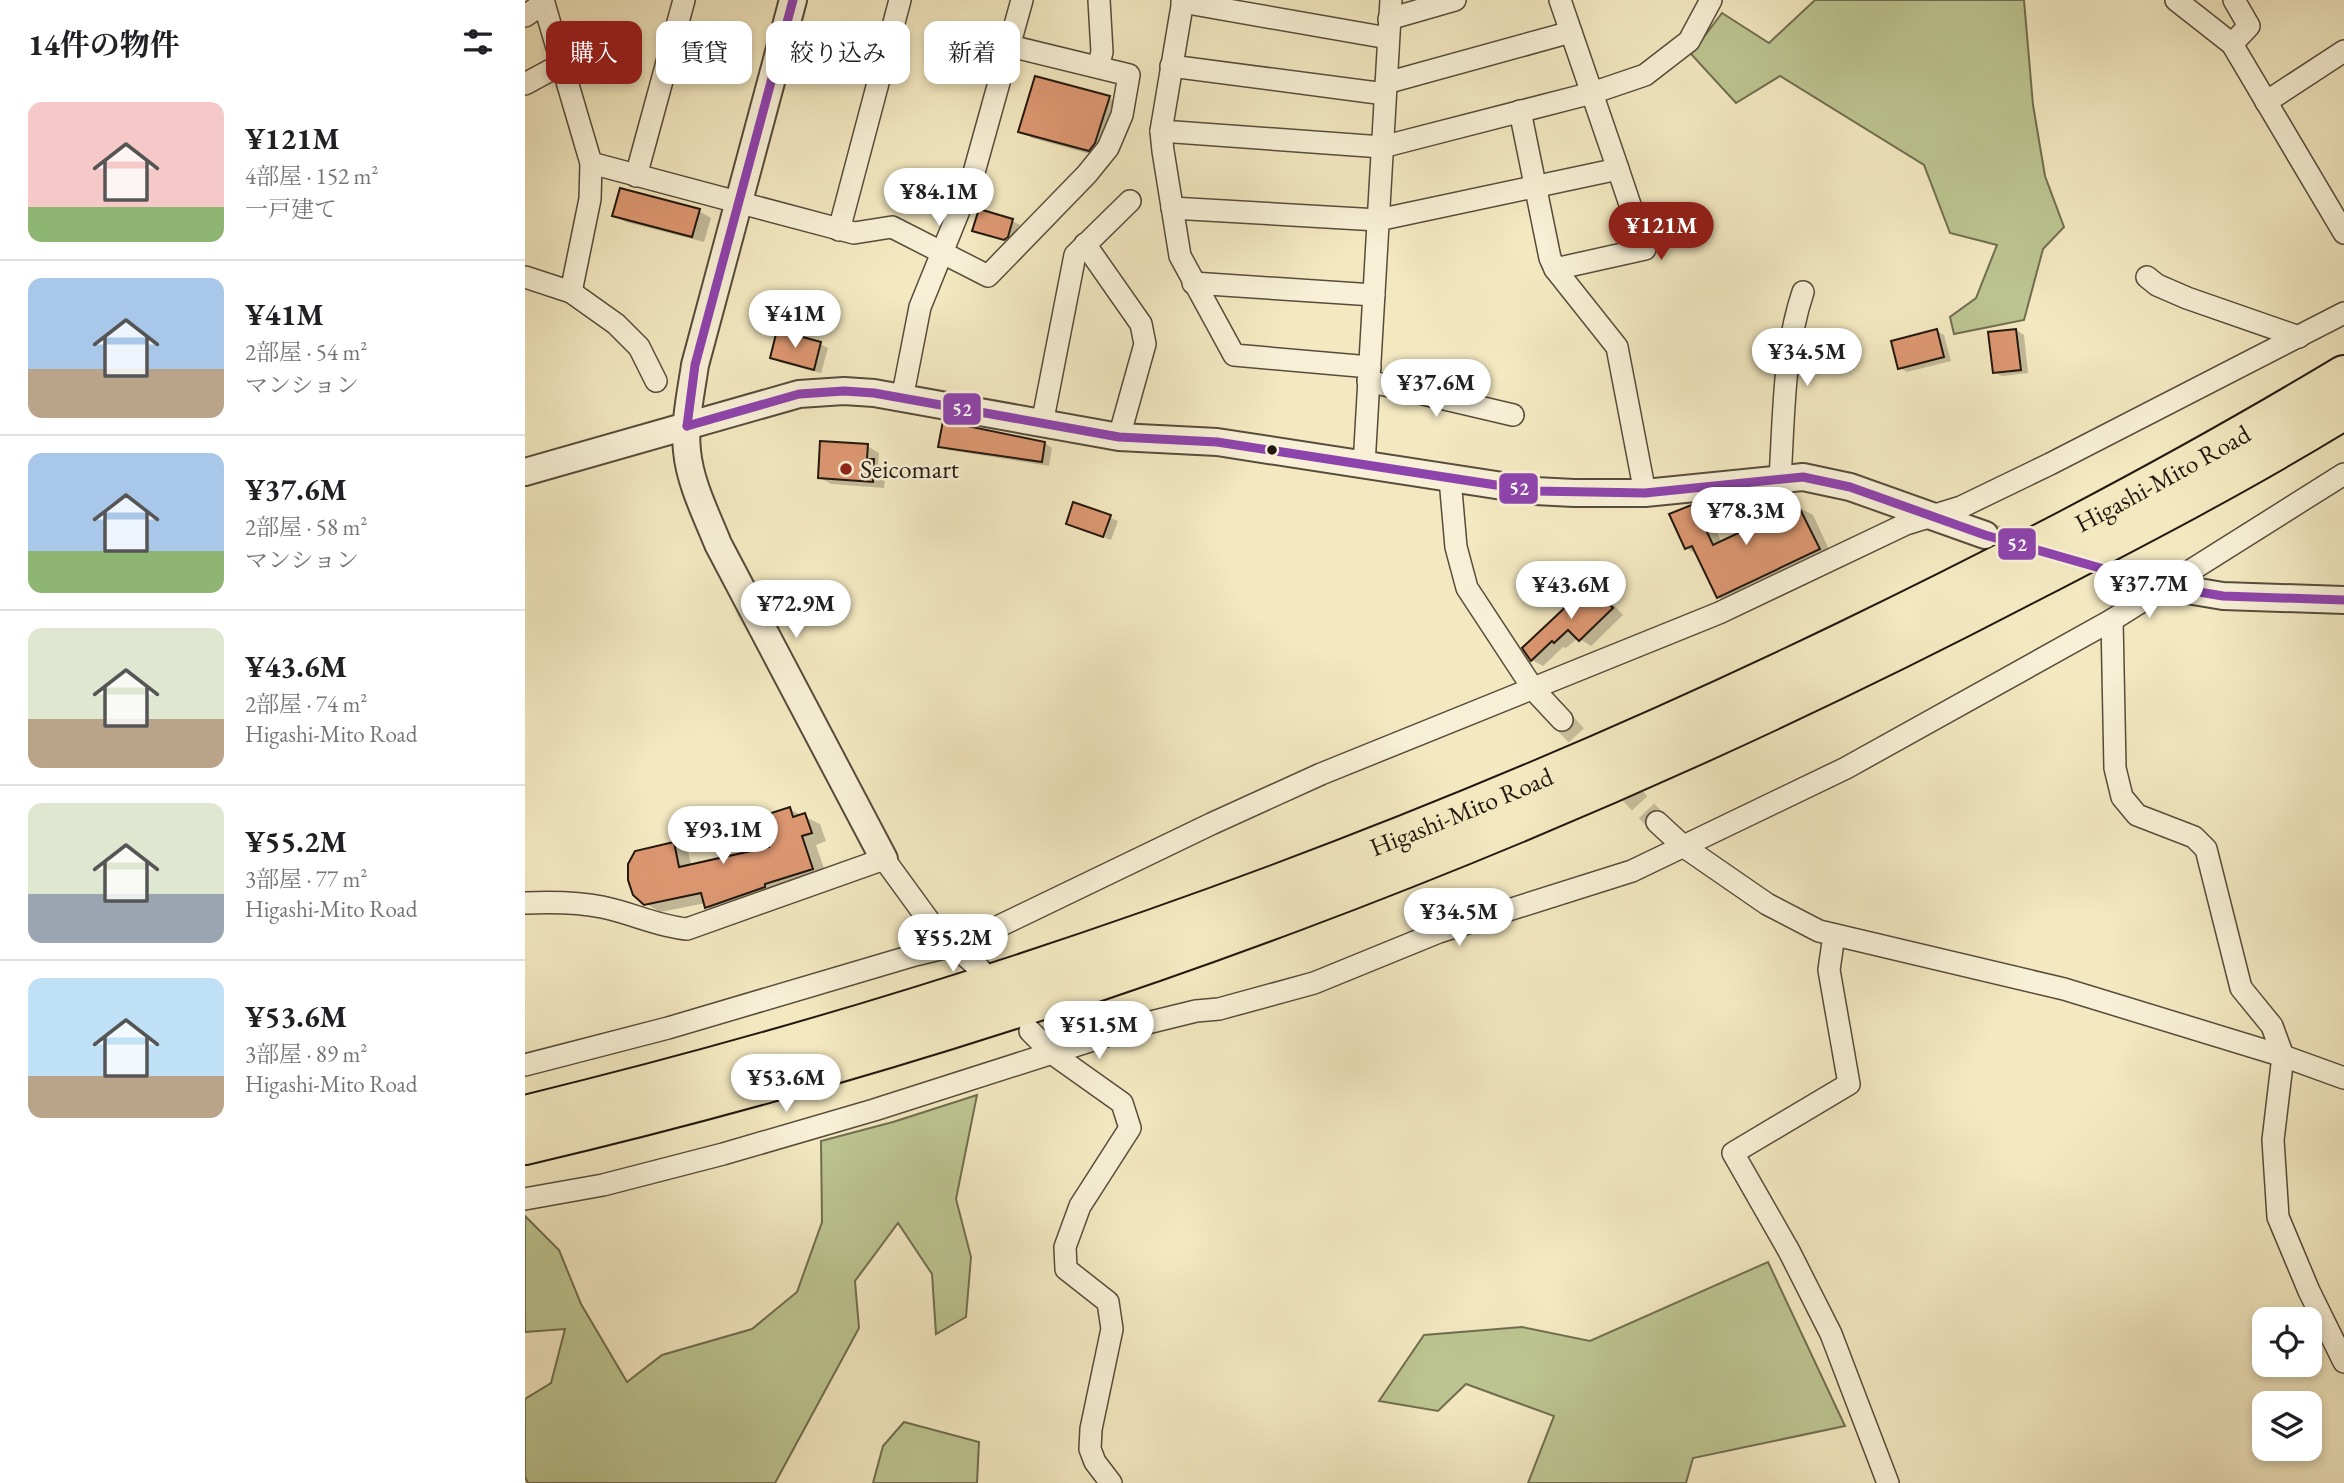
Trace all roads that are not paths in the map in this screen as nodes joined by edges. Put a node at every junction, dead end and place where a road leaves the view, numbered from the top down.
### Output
1 (684, 0) edge
2 (793, 0) edge
3 (900, 0) edge
4 (1022, 0) edge
5 (1099, 0) edge
6 (1455, 0) edge
7 (1560, 0) edge
8 (1711, 0) edge
9 (2176, 0) edge
10 (2234, 0) edge
11 (1183, 1) edge
12 (544, 2) edge
13 (525, 16) edge
14 (1389, 19) edge
15 (550, 21) edge
16 (1017, 21) edge
17 (1571, 32) junction
18 (2232, 44) junction
19 (1020, 48) edge
20 (2344, 51) edge
21 (1171, 66) junction
22 (1098, 67) junction
23 (546, 73) edge
24 (525, 84) edge
25 (568, 84) edge
26 (999, 84) edge
27 (1385, 89) junction
28 (1592, 93) junction
29 (2266, 102) junction
30 (1520, 111) junction
31 (1161, 131) junction
32 (1382, 147) junction
33 (591, 163) junction
34 (1618, 169) junction
35 (636, 176) junction
36 (1536, 187) junction
37 (1130, 201) dead end
38 (737, 203) junction
39 (1172, 208) junction
40 (1378, 220) junction
41 (839, 230) junction
42 (2344, 233) edge
43 (1085, 244) junction
44 (942, 253) junction
45 (525, 264) edge
46 (1555, 269) junction
47 (2147, 277) dead end
48 (532, 279) edge
49 (1193, 283) junction
50 (571, 292) junction
51 (1803, 292) dead end
52 (1374, 295) junction
53 (2344, 313) edge
54 (2299, 337) junction
55 (1369, 374) junction
56 (2344, 375) edge
57 (656, 381) dead end
58 (902, 399) junction
59 (2344, 410) edge
60 (1513, 415) dead end
61 (1042, 425) junction
62 (687, 426) junction
63 (1119, 437) junction
64 (1364, 465) junction
65 (525, 472) edge
66 (2344, 474) edge
67 (1780, 479) junction
68 (1450, 480) junction
69 (1645, 493) junction
70 (1931, 516) junction
71 (1985, 535) tunnel mouth
72 (2121, 575) tunnel mouth
73 (2163, 586) junction
74 (2344, 600) edge
75 (2112, 620) junction
76 (1534, 690) junction
77 (1562, 720) tunnel mouth
78 (1657, 822) tunnel mouth
79 (1683, 846) junction
80 (884, 859) junction
81 (525, 903) edge
82 (1834, 935) junction
83 (952, 946) junction
84 (980, 969) dead end
85 (1030, 1031) dead end
86 (1053, 1054) junction
87 (2283, 1056) junction
88 (525, 1065) edge
89 (2344, 1078) edge
90 (525, 1115) edge
91 (525, 1145) edge
92 (525, 1199) edge
93 (2344, 1362) edge
94 (1111, 1483) edge
95 (1888, 1483) edge

1 - 35 street
2 - 38 street
3 - 41 street
4 - 16 street
5 - 22 street
6 - 14 street
7 - 17 street
8 - 28 street
9 - 18 street
10 - 18 street
11 - 14 street
11 - 21 street
12 - 13 street
12 - 15 street
14 - 27 street
17 - 27 street
17 - 28 street
18 - 29 street
19 - 22 street
20 - 29 street
21 - 27 street
21 - 31 street
22 - 44 street
23 - 24 street
25 - 33 street
26 - 44 street
27 - 32 street
28 - 30 street
28 - 34 street
29 - 42 street
30 - 32 street
30 - 36 street
31 - 32 street
31 - 39 street
32 - 40 street
33 - 35 street
33 - 50 street
34 - 36 street
34 - 46 street
35 - 38 street
36 - 40 street
36 - 46 street
37 - 43 street
38 - 41 street
38 - 62 street
39 - 40 street
39 - 49 street
40 - 52 street
41 - 44 street
43 - 61 street
43 - 63 street
44 - 58 street
45 - 48 street
46 - 69 street
47 - 54 street
48 - 50 street
49 - 52 street
49 - 55 street
50 - 57 street
51 - 67 street
52 - 55 street
53 - 54 street
54 - 70 street
55 - 60 street
55 - 64 street
56 - 90 highway, Higashi-Mito Road
58 - 61 street
58 - 62 street
59 - 91 highway, Higashi-Mito Road
61 - 63 street
62 - 65 street
62 - 80 street
63 - 64 street
64 - 68 street
66 - 73 street
67 - 69 street
67 - 70 street
68 - 69 street
68 - 76 street
70 - 71 street
70 - 76 street
72 - 73 street
73 - 74 street
73 - 75 street
75 - 79 street
75 - 87 street
76 - 77 street
76 - 83 street
78 - 79 street
79 - 82 street
79 - 86 street
80 - 81 street
80 - 83 street
82 - 87 street
82 - 95 street
83 - 84 street
83 - 88 street
85 - 86 street
86 - 92 street
86 - 94 street
87 - 89 street
87 - 93 street

